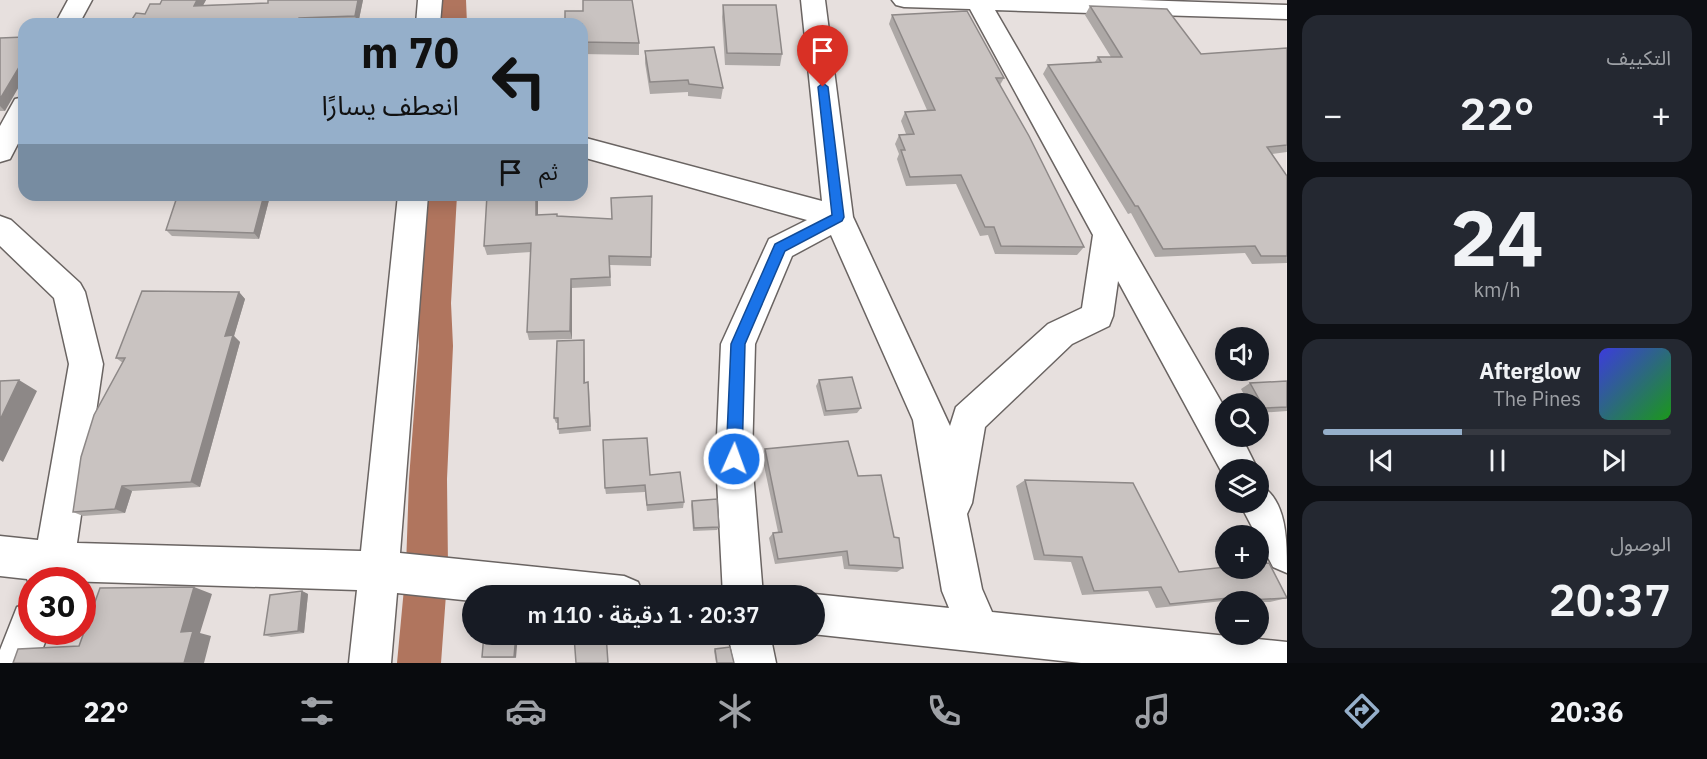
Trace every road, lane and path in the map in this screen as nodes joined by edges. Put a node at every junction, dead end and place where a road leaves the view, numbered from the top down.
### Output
1 (80, 0) edge
2 (430, 0) edge
3 (813, 0) edge
4 (904, 0) edge
5 (977, 1) edge
6 (1165, 5) edge
7 (1287, 12) edge
8 (70, 18) edge
9 (428, 18) edge
10 (18, 118) edge
11 (588, 149) edge
12 (0, 152) edge
13 (411, 201) edge
14 (838, 217) junction
15 (0, 228) edge
16 (1108, 234) junction
17 (1234, 459) edge
18 (1264, 513) edge
19 (950, 522) junction
20 (1287, 553) edge
21 (0, 556) edge
22 (37, 567) edge
23 (51, 567) edge
24 (96, 571) edge
25 (379, 571) junction
26 (516, 585) edge
27 (742, 585) edge
28 (825, 616) edge
29 (980, 632) junction
30 (23, 645) edge
31 (751, 645) edge
32 (16, 663) edge
33 (370, 663) edge
34 (755, 663) edge
35 (1287, 663) edge

1 - 8 street
2 - 9 street
3 - 14 street
4 - 5 street
5 - 6 street
5 - 16 street
6 - 7 street
10 - 12 street
11 - 14 street
13 - 25 street
14 - 19 street
14 - 27 street
15 - 23 street
16 - 17 street
16 - 19 street
18 - 20 street
19 - 29 street
21 - 22 street
24 - 25 street
25 - 26 street
25 - 33 street
28 - 29 street
29 - 35 street
30 - 32 street
31 - 34 street

